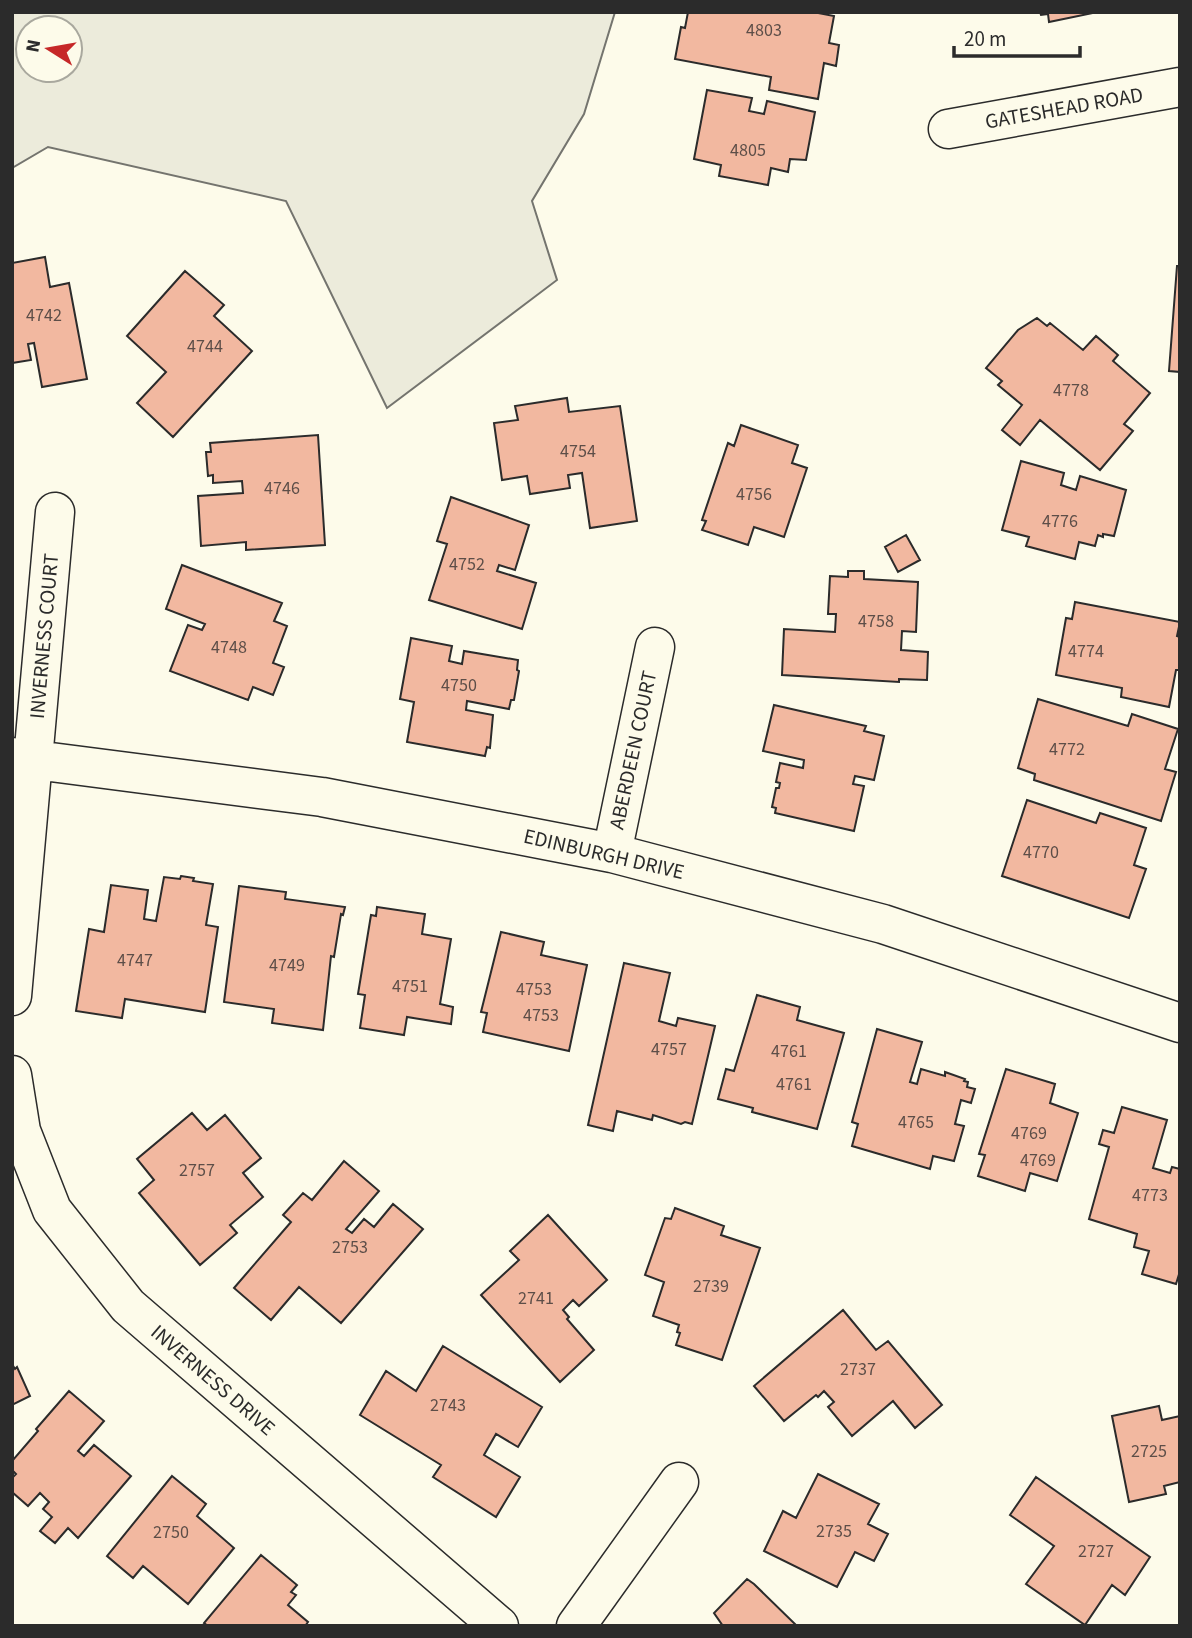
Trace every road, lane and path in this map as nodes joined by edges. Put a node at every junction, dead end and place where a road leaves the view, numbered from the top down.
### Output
1 (1180, 87) edge
2 (948, 129) dead end
3 (55, 512) dead end
4 (655, 647) dead end
5 (23, 758) edge
6 (612, 853) junction
7 (12, 996) edge
8 (1180, 1023) edge
9 (12, 1074) edge
10 (679, 1482) dead end
11 (499, 1626) edge
12 (576, 1626) edge

1 - 2 street, GATESHEAD ROAD
3 - 5 street, INVERNESS COURT
4 - 6 street, ABERDEEN COURT
5 - 6 street, EDINBURGH DRIVE
5 - 7 street
6 - 8 street, EDINBURGH DRIVE
9 - 11 street, INVERNESS DRIVE
10 - 12 street

